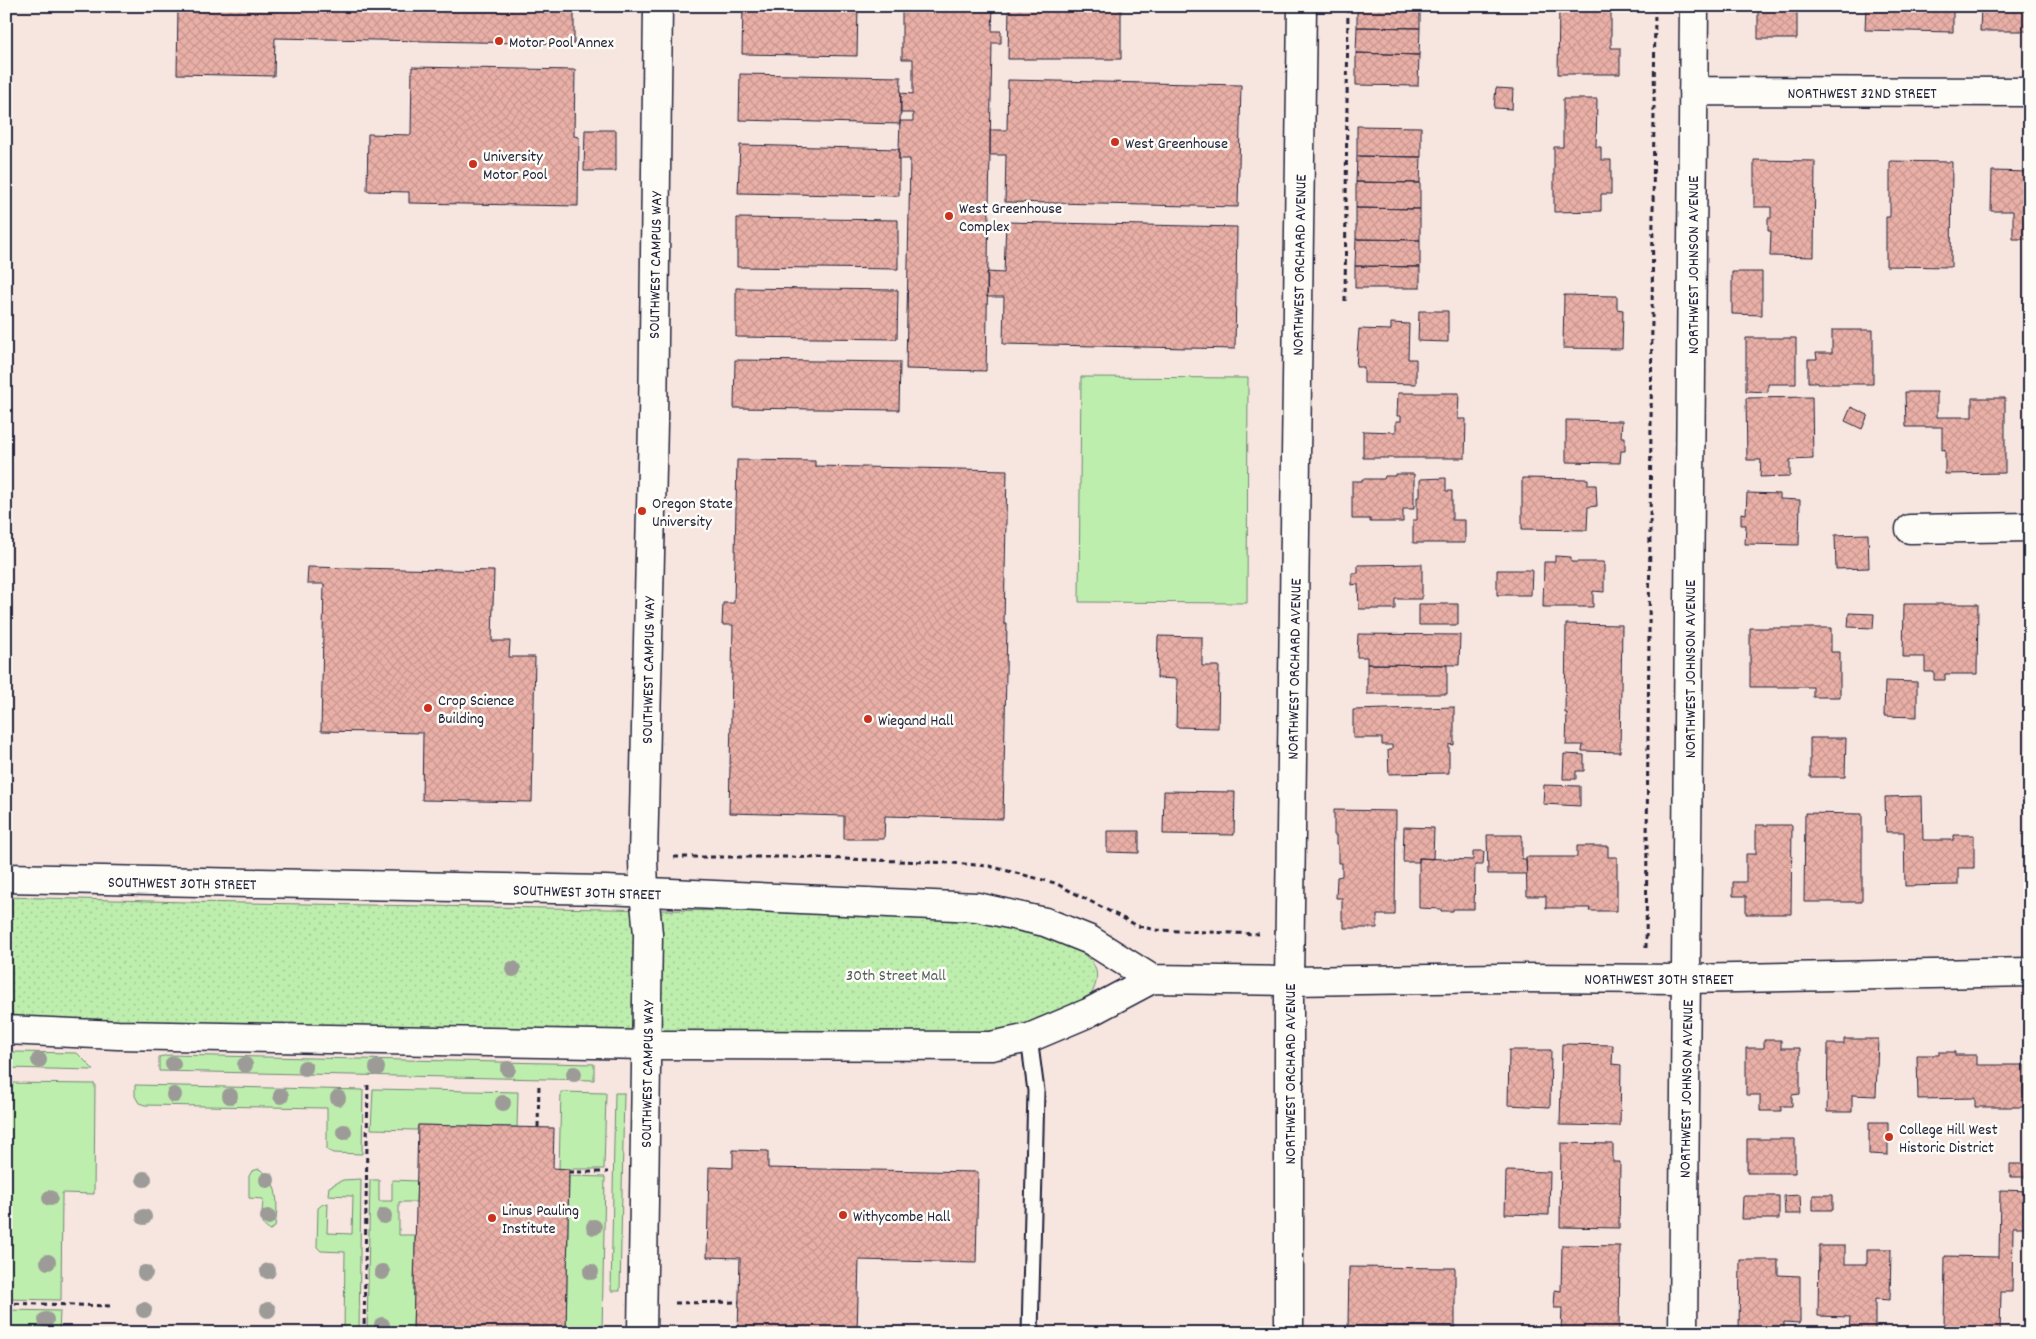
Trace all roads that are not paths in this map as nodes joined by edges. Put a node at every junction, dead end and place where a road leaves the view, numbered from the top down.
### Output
1 (658, 6) edge
2 (1302, 6) edge
3 (1694, 6) edge
4 (1693, 91) junction
5 (2030, 92) edge
6 (2030, 527) edge
7 (1910, 529) dead end
8 (6, 878) edge
9 (644, 892) junction
10 (2030, 972) edge
11 (1686, 978) junction
12 (1152, 979) junction
13 (1288, 981) junction
14 (6, 1030) edge
15 (1029, 1038) junction
16 (646, 1045) junction
17 (642, 1333) edge
18 (1030, 1333) edge
19 (1289, 1333) edge
20 (1683, 1333) edge

1 - 9 street, SOUTHWEST CAMPUS WAY
2 - 13 street, NORTHWEST ORCHARD AVENUE
3 - 4 street, NORTHWEST JOHNSON AVENUE
4 - 5 street, NORTHWEST 32ND STREET
4 - 11 street, NORTHWEST JOHNSON AVENUE
6 - 7 street
8 - 9 street, SOUTHWEST 30TH STREET
9 - 12 street, SOUTHWEST 30TH STREET
9 - 16 street, SOUTHWEST CAMPUS WAY
10 - 11 street, NORTHWEST 30TH STREET
11 - 13 street, NORTHWEST 30TH STREET
11 - 20 street, NORTHWEST JOHNSON AVENUE
12 - 13 street
12 - 15 street
13 - 19 street, NORTHWEST ORCHARD AVENUE
14 - 16 street
15 - 16 street
15 - 18 lane
16 - 17 street, SOUTHWEST CAMPUS WAY

